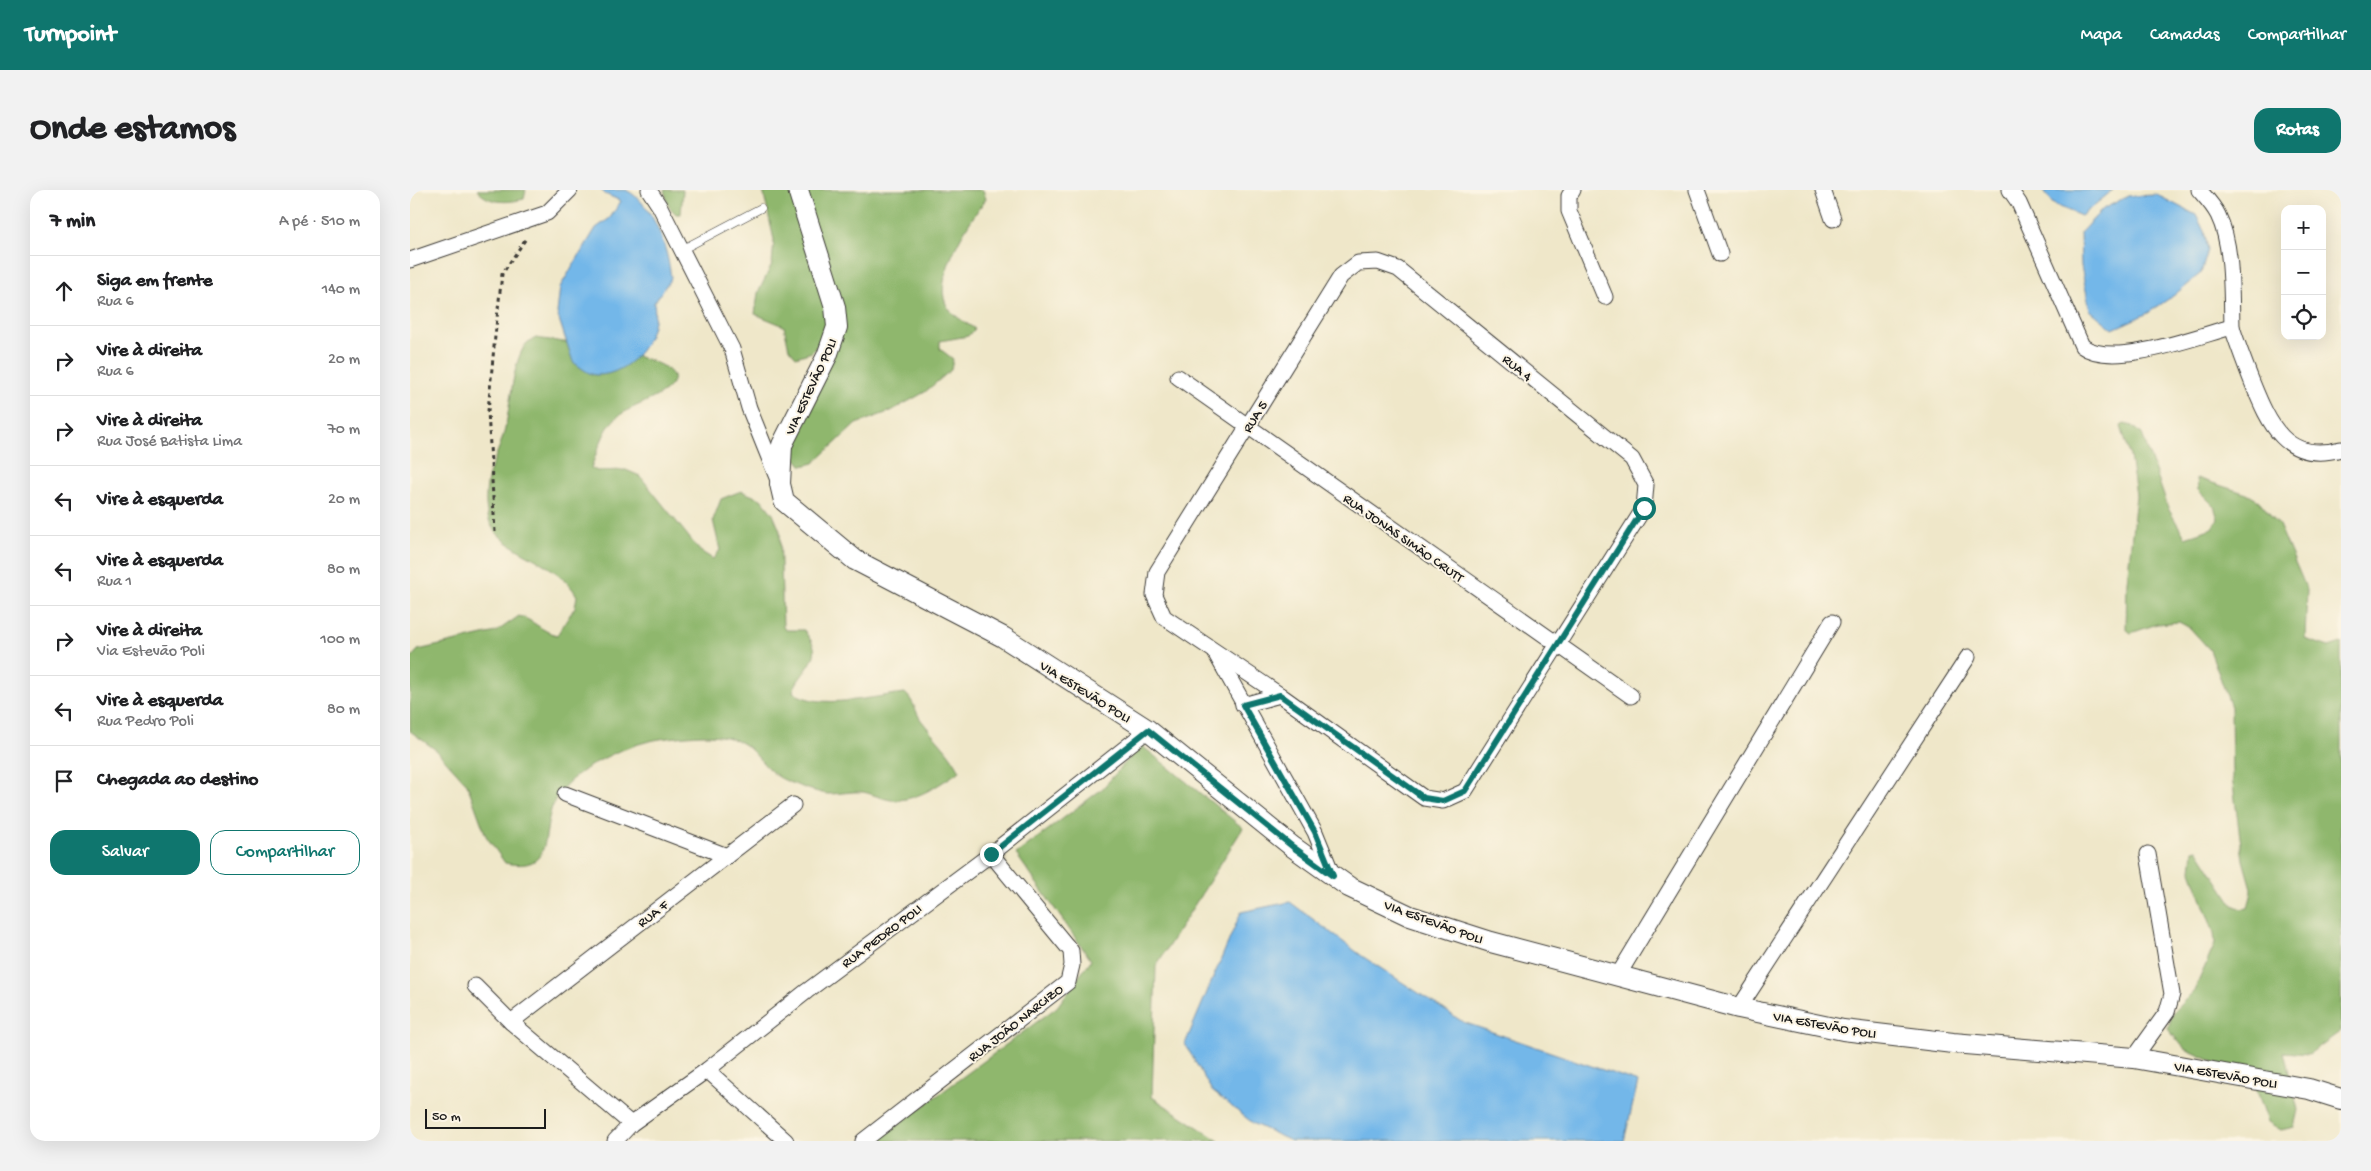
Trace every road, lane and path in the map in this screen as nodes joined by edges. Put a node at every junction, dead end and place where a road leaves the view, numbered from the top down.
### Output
1 (570, 190) edge
2 (649, 190) edge
3 (798, 190) edge
4 (1573, 190) edge
5 (1697, 190) edge
6 (1823, 190) edge
7 (2010, 190) edge
8 (2199, 190) edge
9 (760, 208) dead end
10 (547, 213) junction
11 (1834, 220) dead end
12 (681, 250) junction
13 (1720, 254) dead end
14 (410, 260) edge
15 (1378, 262) joint
16 (1605, 297) dead end
17 (2232, 327) junction
18 (1178, 376) dead end
19 (1247, 427) junction
20 (2341, 449) edge
21 (780, 484) junction
22 (495, 532) dead end
23 (1832, 622) dead end
24 (1557, 644) junction
25 (1215, 652) junction
26 (1968, 657) dead end
27 (1280, 695) junction
28 (1631, 696) dead end
29 (1243, 705) junction
30 (1148, 730) junction
31 (565, 794) dead end
32 (793, 805) dead end
33 (991, 854) junction
34 (2148, 854) dead end
35 (726, 856) junction
36 (1333, 876) junction
37 (1617, 977) junction
38 (475, 986) dead end
39 (1739, 1008) junction
40 (511, 1022) junction
41 (2134, 1058) junction
42 (707, 1070) junction
43 (2341, 1099) edge
44 (631, 1124) junction
45 (615, 1141) edge
46 (786, 1141) edge
47 (863, 1141) edge

1 - 10 street
2 - 12 street
3 - 21 main road, VIA ESTEVÃO POLI
4 - 16 street
5 - 13 street
6 - 11 street
7 - 17 street
8 - 17 street
9 - 12 lane
10 - 14 street
10 - 22 path
12 - 21 street
15 - 19 street, RUA 5
15 - 24 street, RUA 4
17 - 20 street
18 - 19 street, RUA JONAS SIMÃO CRUTT
19 - 24 street, RUA JONAS SIMÃO CRUTT
19 - 25 street, RUA 5
21 - 30 main road, VIA ESTEVÃO POLI
23 - 37 street
24 - 27 street
24 - 28 street, RUA JONAS SIMÃO CRUTT
25 - 27 street
25 - 29 street
26 - 39 street
27 - 29 street
29 - 36 street
30 - 33 street, RUA PEDRO POLI
30 - 36 main road, VIA ESTEVÃO POLI
31 - 35 street
32 - 35 street, RUA F
33 - 42 street, RUA PEDRO POLI
33 - 47 street, RUA JOÃO NARCIZO
34 - 41 street
35 - 40 street, RUA F
36 - 37 main road, VIA ESTEVÃO POLI
37 - 39 main road, VIA ESTEVÃO POLI
38 - 40 street
39 - 41 main road, VIA ESTEVÃO POLI
40 - 44 street
41 - 43 main road, VIA ESTEVÃO POLI
42 - 44 street, RUA PEDRO POLI
42 - 46 street
44 - 45 street, RUA PEDRO POLI

